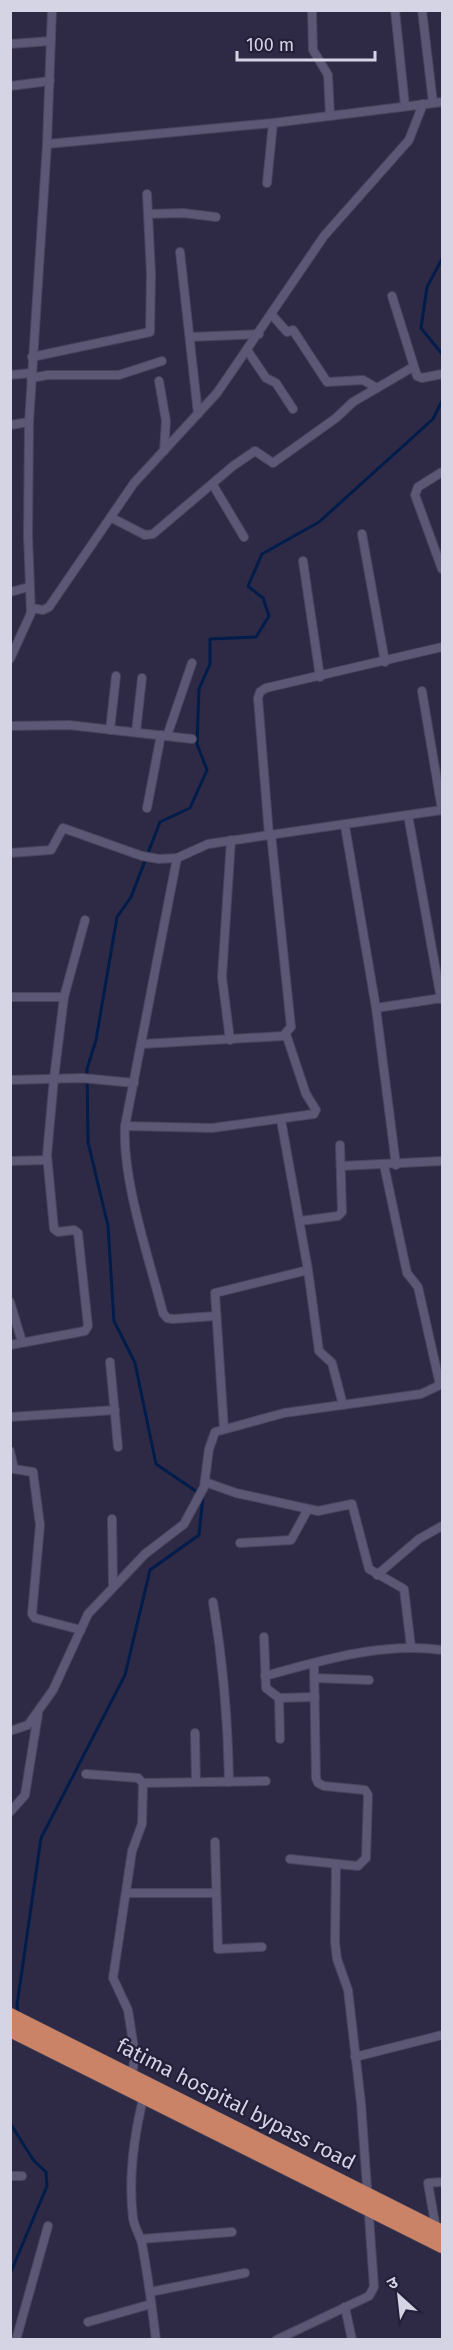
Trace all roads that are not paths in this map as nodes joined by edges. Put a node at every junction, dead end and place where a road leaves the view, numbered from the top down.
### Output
1 (52, 10) edge
2 (395, 10) edge
3 (422, 10) edge
4 (312, 12) dead end
5 (51, 41) junction
6 (10, 44) edge
7 (50, 81) junction
8 (10, 86) edge
9 (438, 102) edge
10 (423, 104) junction
11 (405, 106) junction
12 (330, 116) junction
13 (273, 123) junction
14 (47, 144) junction
15 (267, 183) dead end
16 (147, 194) dead end
17 (148, 214) junction
18 (216, 218) dead end
19 (180, 252) dead end
20 (392, 296) dead end
21 (272, 315) junction
22 (259, 334) junction
23 (190, 337) junction
24 (247, 350) junction
25 (32, 357) junction
26 (162, 361) dead end
27 (413, 367) junction
28 (442, 374) edge
29 (10, 375) edge
30 (31, 375) junction
31 (159, 381) dead end
32 (377, 388) junction
33 (293, 409) dead end
34 (198, 414) junction
35 (29, 422) junction
36 (10, 425) edge
37 (164, 451) junction
38 (442, 472) edge
39 (213, 485) junction
40 (112, 518) junction
41 (362, 534) dead end
42 (244, 537) dead end
43 (303, 561) dead end
44 (442, 569) edge
45 (29, 587) junction
46 (10, 592) edge
47 (31, 608) junction
48 (442, 646) edge
49 (10, 659) edge
50 (385, 662) junction
51 (192, 663) dead end
52 (116, 676) dead end
53 (320, 677) junction
54 (142, 678) dead end
55 (422, 691) dead end
56 (10, 726) edge
57 (110, 729) junction
58 (136, 732) junction
59 (164, 736) junction
60 (192, 739) dead end
61 (147, 808) dead end
62 (442, 810) edge
63 (408, 815) junction
64 (345, 826) junction
65 (270, 834) junction
66 (231, 840) junction
67 (10, 853) edge
68 (177, 858) junction
69 (85, 920) dead end
70 (10, 997) edge
71 (64, 997) junction
72 (442, 998) edge
73 (376, 1008) junction
74 (286, 1034) junction
75 (230, 1040) junction
76 (142, 1044) junction
77 (54, 1078) junction
78 (10, 1080) edge
79 (134, 1083) junction
80 (281, 1120) junction
81 (126, 1126) junction
82 (340, 1144) dead end
83 (47, 1160) junction
84 (10, 1161) edge
85 (442, 1161) edge
86 (384, 1165) junction
87 (396, 1165) junction
88 (341, 1166) junction
89 (300, 1221) junction
90 (308, 1270) junction
91 (10, 1302) edge
92 (215, 1316) junction
93 (22, 1342) junction
94 (10, 1345) edge
95 (110, 1362) dead end
96 (441, 1385) edge
97 (343, 1404) junction
98 (115, 1410) junction
99 (10, 1417) edge
100 (224, 1429) junction
101 (118, 1447) dead end
102 (10, 1451) edge
103 (205, 1485) junction
104 (308, 1509) junction
105 (112, 1518) dead end
106 (442, 1526) edge
107 (240, 1543) dead end
108 (376, 1575) junction
109 (113, 1585) junction
110 (213, 1602) dead end
111 (81, 1630) junction
112 (264, 1637) dead end
113 (411, 1647) junction
114 (442, 1650) edge
115 (314, 1663) junction
116 (266, 1676) junction
117 (315, 1678) junction
118 (369, 1680) dead end
119 (315, 1697) junction
120 (279, 1698) junction
121 (38, 1710) junction
122 (10, 1731) edge
123 (195, 1733) dead end
124 (280, 1739) dead end
125 (86, 1774) dead end
126 (266, 1781) dead end
127 (196, 1782) junction
128 (229, 1782) junction
129 (143, 1784) junction
130 (10, 1812) edge
131 (215, 1842) dead end
132 (290, 1859) dead end
133 (336, 1864) junction
134 (126, 1893) junction
135 (216, 1893) junction
136 (262, 1947) dead end
137 (10, 2015) edge
138 (10, 2030) edge
139 (442, 2035) edge
140 (355, 2057) junction
141 (132, 2075) junction
142 (147, 2090) junction
143 (10, 2176) edge
144 (22, 2176) dead end
145 (442, 2182) edge
146 (366, 2194) junction
147 (367, 2209) junction
148 (48, 2226) dead end
149 (439, 2230) edge
150 (232, 2232) dead end
151 (141, 2239) junction
152 (442, 2246) edge
153 (245, 2273) dead end
154 (150, 2292) junction
155 (151, 2304) junction
156 (345, 2307) junction
157 (88, 2322) dead end
158 (16, 2340) edge
159 (156, 2340) edge
160 (276, 2340) edge
161 (352, 2340) edge

1 - 5 street
2 - 11 street
3 - 9 street
4 - 12 street
5 - 6 street
5 - 7 street
7 - 8 street
7 - 14 street
9 - 10 street
10 - 11 street
10 - 21 street
11 - 12 street
12 - 13 street
13 - 14 street
13 - 15 street
14 - 25 street
16 - 17 street
17 - 18 street
17 - 25 street
19 - 23 street
20 - 27 street
21 - 22 street
21 - 32 street
22 - 23 street
22 - 24 street
23 - 34 street
24 - 33 street
24 - 34 street
25 - 30 street
26 - 30 street
27 - 28 street
27 - 32 street
29 - 30 street
30 - 35 street
31 - 37 street
32 - 39 street
34 - 37 street
35 - 36 street
35 - 45 street
37 - 40 street
38 - 44 street
39 - 40 street
39 - 42 street
40 - 47 street
41 - 50 street
43 - 53 street
45 - 46 street
45 - 47 street
47 - 49 street
48 - 50 street
50 - 53 street
51 - 59 street
52 - 57 street
53 - 65 street
54 - 58 street
55 - 62 street
56 - 57 street
57 - 58 street
58 - 59 street
59 - 60 street
59 - 61 street
62 - 63 street
63 - 64 street
63 - 72 street
64 - 65 street
64 - 73 street
65 - 66 street
65 - 74 street
66 - 68 street
66 - 75 street
67 - 68 street
68 - 76 street
69 - 71 street
70 - 71 street
71 - 77 street
72 - 73 street
73 - 87 street
74 - 75 street
74 - 80 street
75 - 76 street
76 - 79 street
77 - 78 street
77 - 79 street
77 - 83 street
79 - 81 street
80 - 81 street
80 - 89 street
81 - 92 street
82 - 88 street
83 - 84 street
83 - 93 street
85 - 87 street
86 - 87 street
86 - 88 street
86 - 96 street
88 - 89 street
89 - 90 street
90 - 92 street
90 - 97 street
91 - 93 street
92 - 100 street
93 - 94 street
95 - 98 street
96 - 97 street
97 - 100 street
98 - 99 street
98 - 101 street
100 - 103 street
102 - 111 street
103 - 104 street
103 - 109 street
104 - 107 street
104 - 108 street
105 - 109 street
106 - 108 street
108 - 113 street
109 - 111 street
110 - 128 street
111 - 121 street
112 - 116 street
113 - 114 street
113 - 115 street
115 - 116 street
115 - 117 street
116 - 120 street
117 - 118 street
117 - 119 street
119 - 120 street
119 - 133 street
120 - 124 street
121 - 122 street
121 - 130 street
123 - 127 street
125 - 129 street
126 - 128 street
127 - 128 street
127 - 129 street
129 - 134 street
131 - 135 street
132 - 133 street
133 - 140 street
134 - 135 street
134 - 141 street
135 - 136 street
137 - 141 highway, fatima hospital bypass road
138 - 142 highway, fatima hospital bypass road
139 - 140 street
140 - 146 street
141 - 142 highway, fatima hospital bypass road
142 - 146 highway, fatima hospital bypass road
142 - 147 highway, fatima hospital bypass road
142 - 151 street
143 - 144 street
145 - 149 street
146 - 147 street
146 - 149 highway, fatima hospital bypass road
147 - 152 highway, fatima hospital bypass road
147 - 156 street
148 - 158 street
150 - 151 street
151 - 154 street
153 - 154 street
154 - 155 street
155 - 157 street
155 - 159 street
156 - 160 street
156 - 161 street

